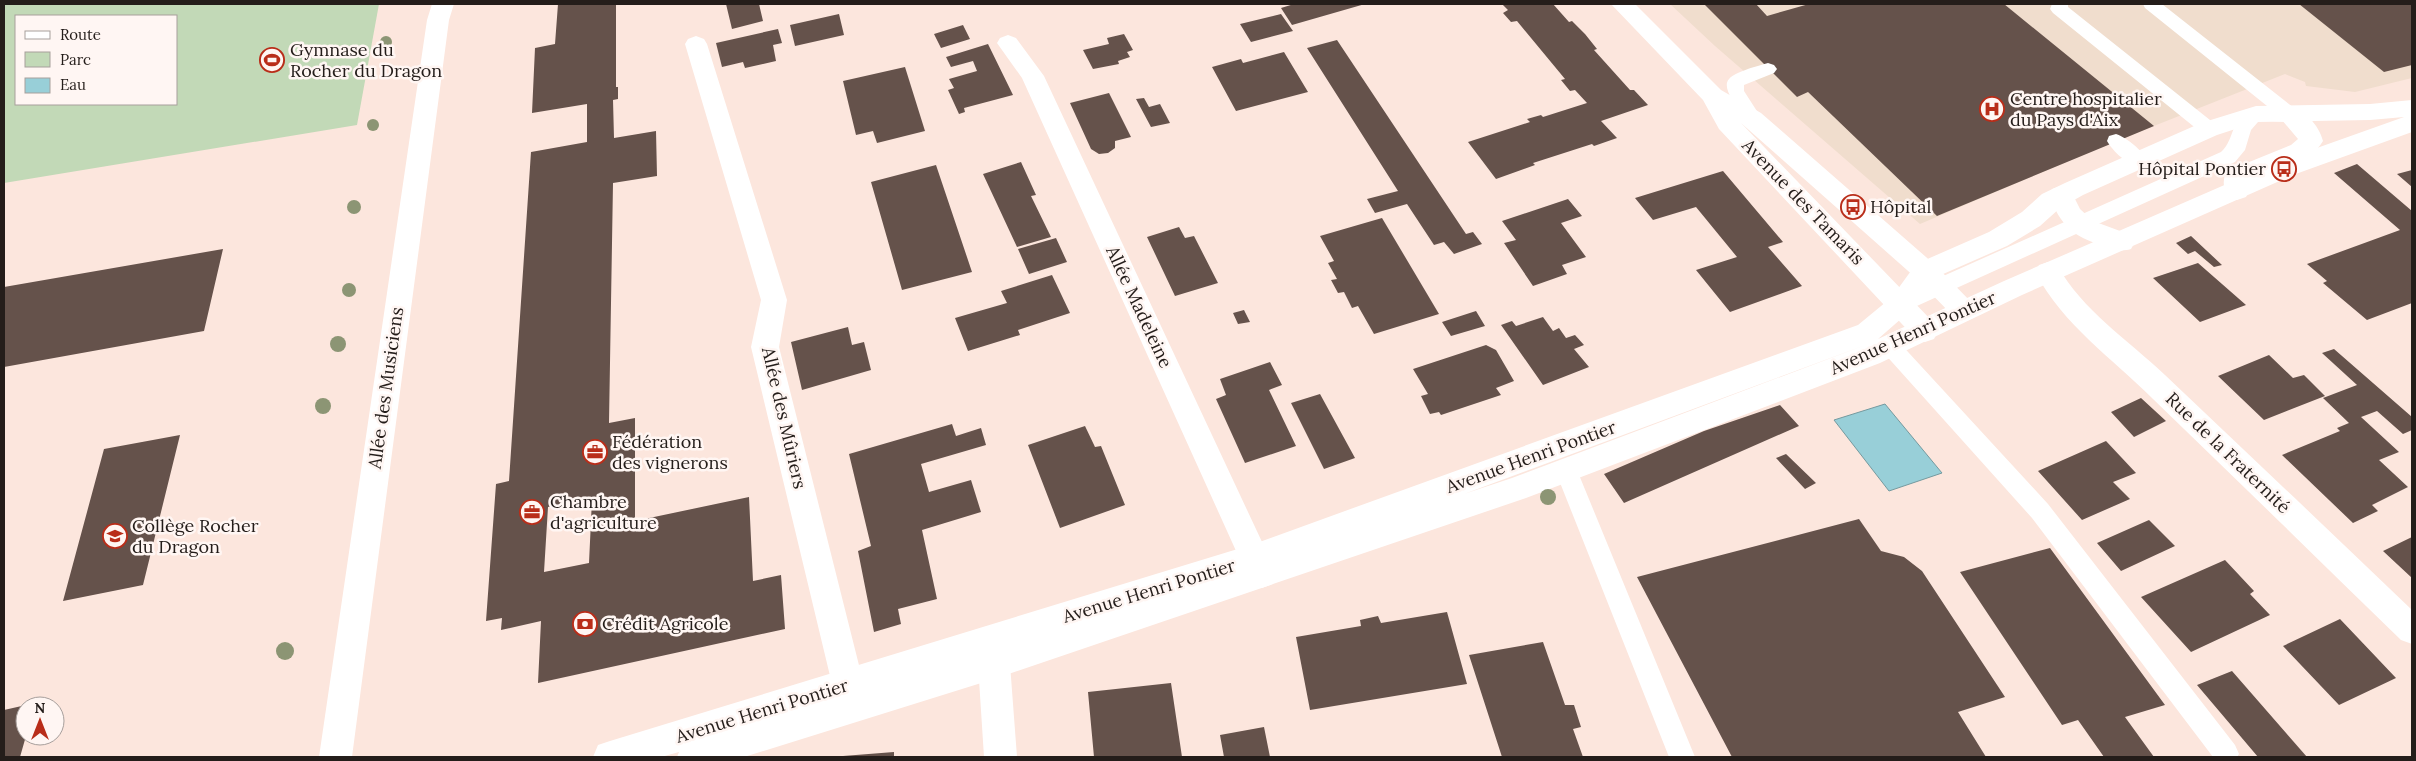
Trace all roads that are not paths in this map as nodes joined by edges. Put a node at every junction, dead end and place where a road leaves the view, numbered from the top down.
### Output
1 (1622, 4) edge
2 (2060, 4) edge
3 (2151, 4) edge
4 (439, 9) edge
5 (1008, 43) dead end
6 (696, 44) dead end
7 (1768, 69) dead end
8 (1712, 95) junction
9 (2412, 108) edge
10 (2288, 113) junction
11 (2256, 114) junction
12 (1753, 118) junction
13 (2412, 123) edge
14 (2209, 129) junction
15 (2116, 141) dead end
16 (2138, 160) junction
17 (2237, 191) junction
18 (2061, 195) junction
19 (2078, 225) junction
20 (2122, 242) junction
21 (2048, 272) junction
22 (1932, 279) junction
23 (1901, 304) junction
24 (1964, 311) junction
25 (1925, 330) junction
26 (1890, 346) junction
27 (1566, 470) junction
28 (1258, 566) junction
29 (2412, 630) edge
30 (994, 664) junction
31 (852, 697) junction
32 (2226, 754) dead end
33 (335, 757) edge
34 (610, 757) edge
35 (693, 757) edge
36 (1001, 757) edge
37 (1682, 757) edge

1 - 8 street, Avenue des Tamaris
2 - 14 lane
3 - 10 lane
4 - 33 street, Allée des Musiciens
5 - 28 street, Allée Madeleine
6 - 31 street, Allée des Mûriers
7 - 12 lane
8 - 12 street, Avenue des Tamaris
8 - 23 street, Avenue des Tamaris
9 - 10 street
10 - 11 street
10 - 17 street
11 - 14 street
11 - 19 lane
12 - 22 street, Avenue des Tamaris
13 - 17 street, Avenue Henri Pontier
14 - 16 street
15 - 16 lane
16 - 18 street
17 - 20 street, Avenue Henri Pontier
18 - 19 street
18 - 22 street
19 - 20 street
19 - 22 lane
20 - 21 street, Avenue Henri Pontier
21 - 24 street, Avenue Henri Pontier
21 - 29 street, Rue de la Fraternité
22 - 23 street, Avenue Henri Pontier
22 - 24 street, Avenue des Tamaris
23 - 25 street, Avenue des Tamaris
23 - 28 street, Avenue Henri Pontier
24 - 25 street, Avenue Henri Pontier
25 - 26 street, Avenue Henri Pontier
26 - 27 street, Avenue Henri Pontier
26 - 32 lane
27 - 28 street, Avenue Henri Pontier
27 - 37 lane
28 - 30 street, Avenue Henri Pontier
28 - 31 street, Avenue Henri Pontier
30 - 31 street, Avenue Henri Pontier
30 - 36 street
31 - 34 street, Avenue Henri Pontier
31 - 35 street, Avenue Henri Pontier

